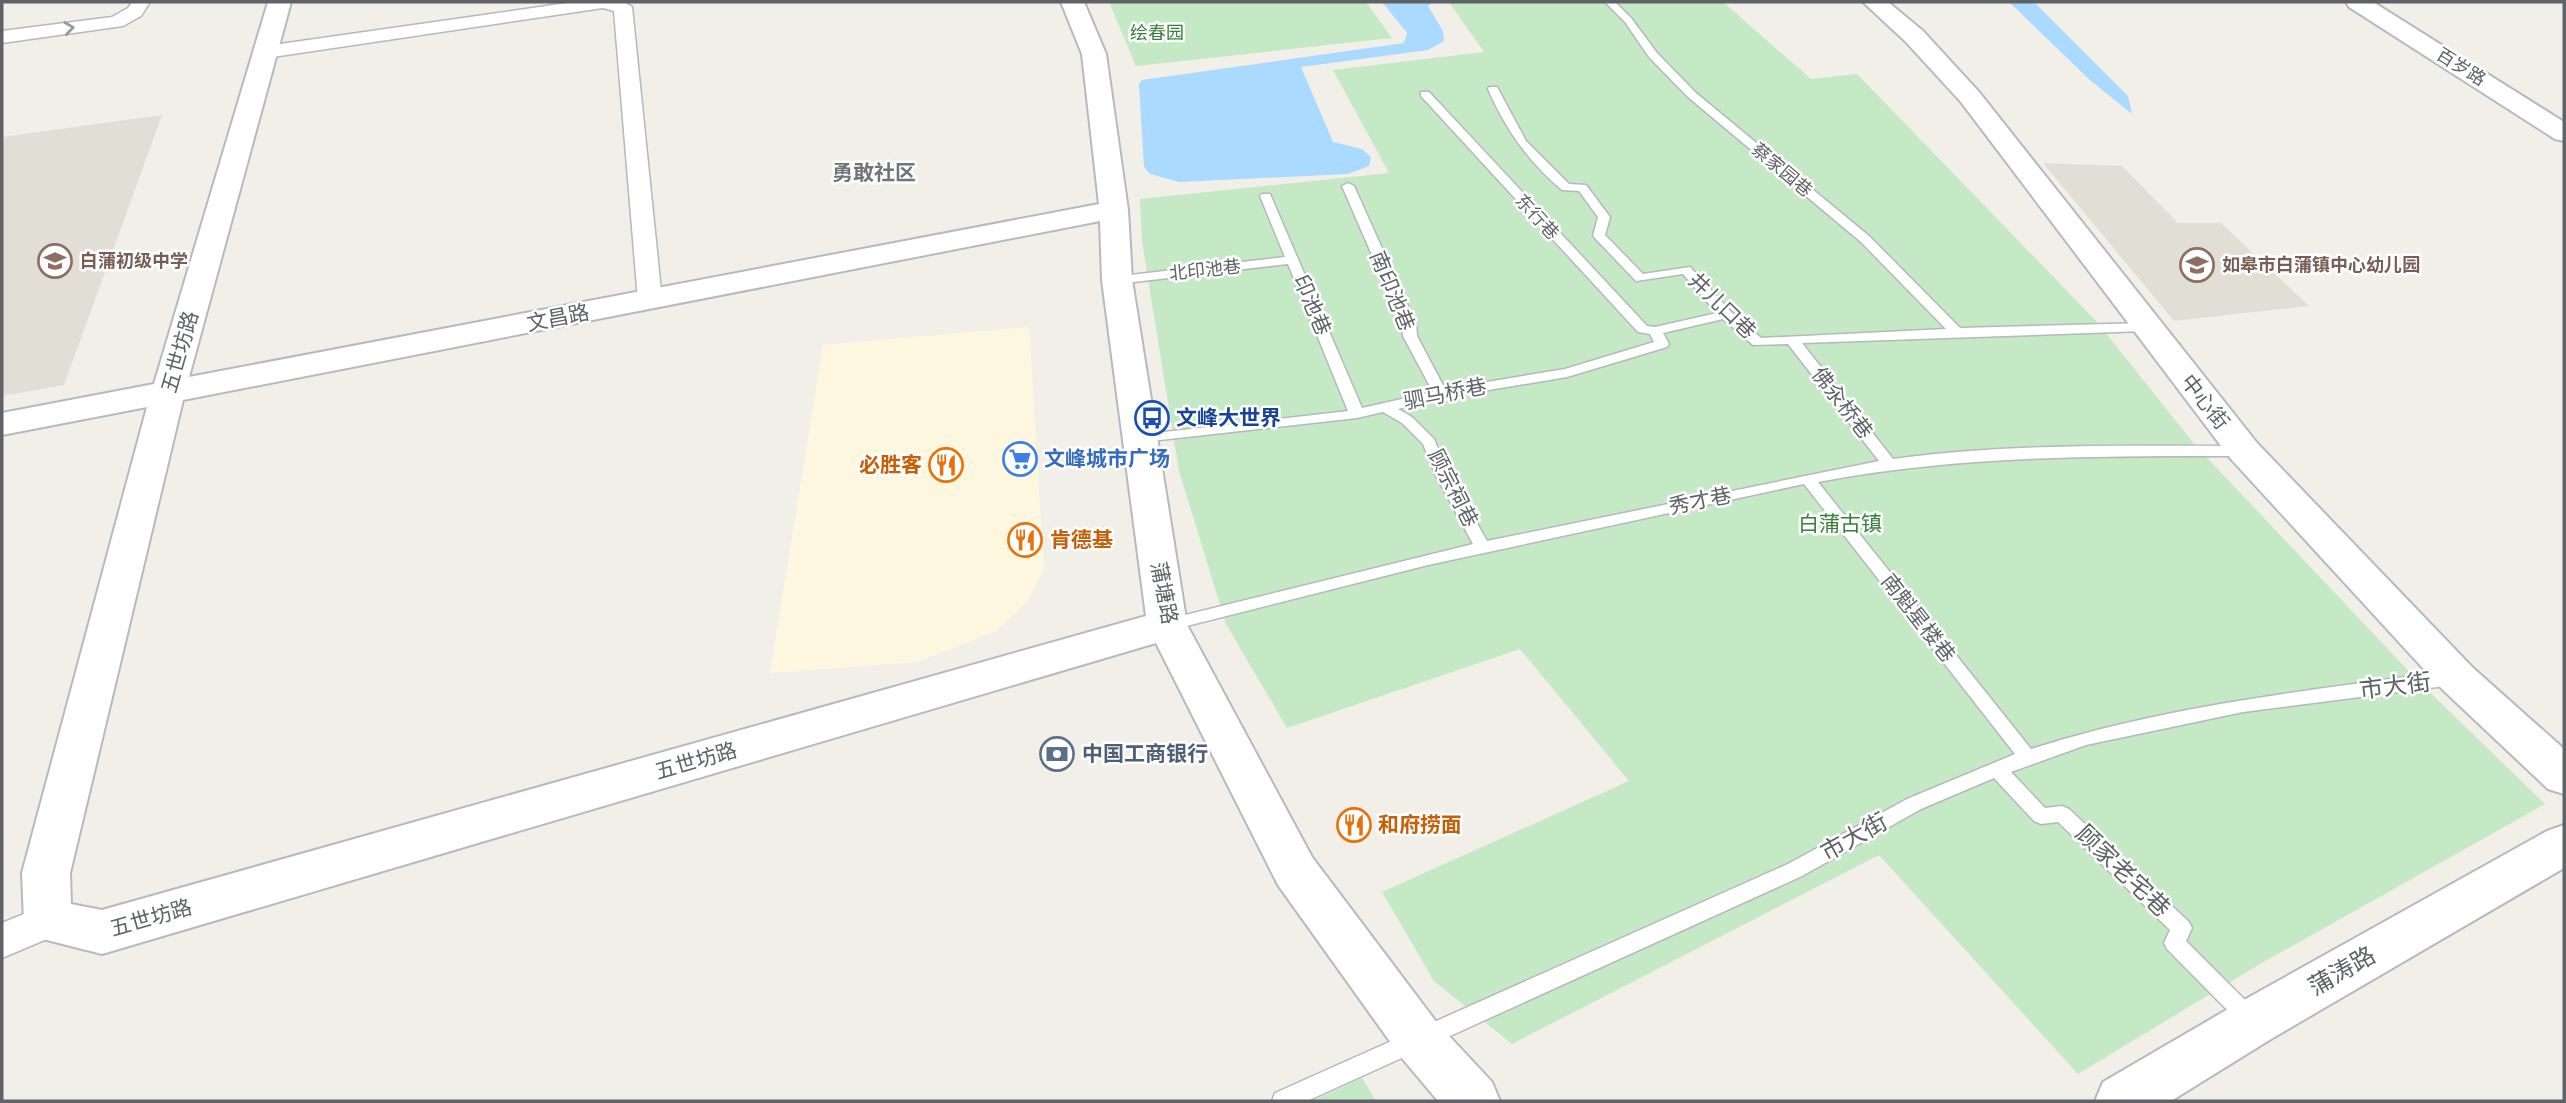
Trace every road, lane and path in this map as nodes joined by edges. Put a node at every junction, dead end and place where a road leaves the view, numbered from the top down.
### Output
1 (141, 2) edge
2 (279, 2) edge
3 (1073, 2) edge
4 (1610, 2) edge
5 (1874, 2) edge
6 (2357, 2) edge
7 (2, 37) edge
8 (267, 52) junction
9 (1493, 89) dead end
10 (1425, 94) dead end
11 (2564, 133) edge
12 (1348, 186) dead end
13 (1266, 196) dead end
14 (1114, 210) junction
15 (1293, 260) junction
16 (1117, 280) junction
17 (650, 300) junction
18 (1726, 315) junction
19 (2146, 327) junction
20 (1655, 331) junction
21 (1958, 334) junction
22 (1793, 341) junction
23 (168, 393) junction
24 (1441, 394) junction
25 (1385, 407) junction
26 (1357, 414) junction
27 (2, 424) edge
28 (1138, 440) junction
29 (2244, 451) junction
30 (1891, 466) junction
31 (1809, 480) junction
32 (1483, 547) junction
33 (1167, 625) junction
34 (2457, 678) junction
35 (2027, 757) junction
36 (1997, 769) junction
37 (2564, 776) edge
38 (2564, 845) edge
39 (48, 921) junction
40 (2, 941) edge
41 (2253, 1022) junction
42 (1419, 1040) junction
43 (1315, 1095) edge
44 (1283, 1101) edge
45 (1473, 1101) edge
46 (2122, 1101) edge

7 -> 1 street
2 - 8 street, 五世坊路
3 - 14 street, 蒲塘路
4 - 21 lane, 蔡家园巷
5 - 19 street, 中心街
6 - 11 street, 百岁路
8 - 17 street
8 - 23 street, 五世坊路
9 - 18 lane, 井儿口巷
10 - 20 lane, 东行巷
12 - 24 lane, 南印池巷
13 - 15 lane, 印池巷
14 - 16 street, 蒲塘路
14 - 17 street, 文昌路
15 - 16 lane, 北印池巷
15 - 26 lane, 印池巷
16 - 28 street, 蒲塘路
17 - 23 street, 文昌路
18 - 20 lane
18 - 22 lane, 井儿口巷
19 - 21 lane, 井儿口巷
19 - 29 street, 中心街
20 - 24 lane, 驷马桥巷
21 - 22 lane, 井儿口巷
22 - 30 lane, 佛汆桥巷
23 - 27 street, 文昌路
23 - 39 street, 五世坊路
24 - 25 lane, 驷马桥巷
25 - 26 lane, 驷马桥巷
25 - 32 lane, 顾宗祠巷
26 - 28 lane, 驷马桥巷
28 - 33 street, 蒲塘路
29 - 30 lane, 秀才巷
29 - 34 street, 中心街
30 - 31 lane, 秀才巷
31 - 32 lane, 秀才巷
31 - 35 lane, 南魁星楼巷
32 - 33 lane, 秀才巷
33 - 39 street, 五世坊路
33 - 42 street, 蒲塘路
34 - 35 lane, 市大街
34 - 37 street, 中心街
35 - 36 lane, 市大街
36 - 41 lane, 顾家老宅巷
36 - 42 lane, 市大街
38 - 41 street, 蒲涛路
39 - 40 street
41 - 46 street, 蒲涛路
42 - 43 lane, 市大街
42 - 45 street, 蒲塘路
43 - 44 lane, 市大街

